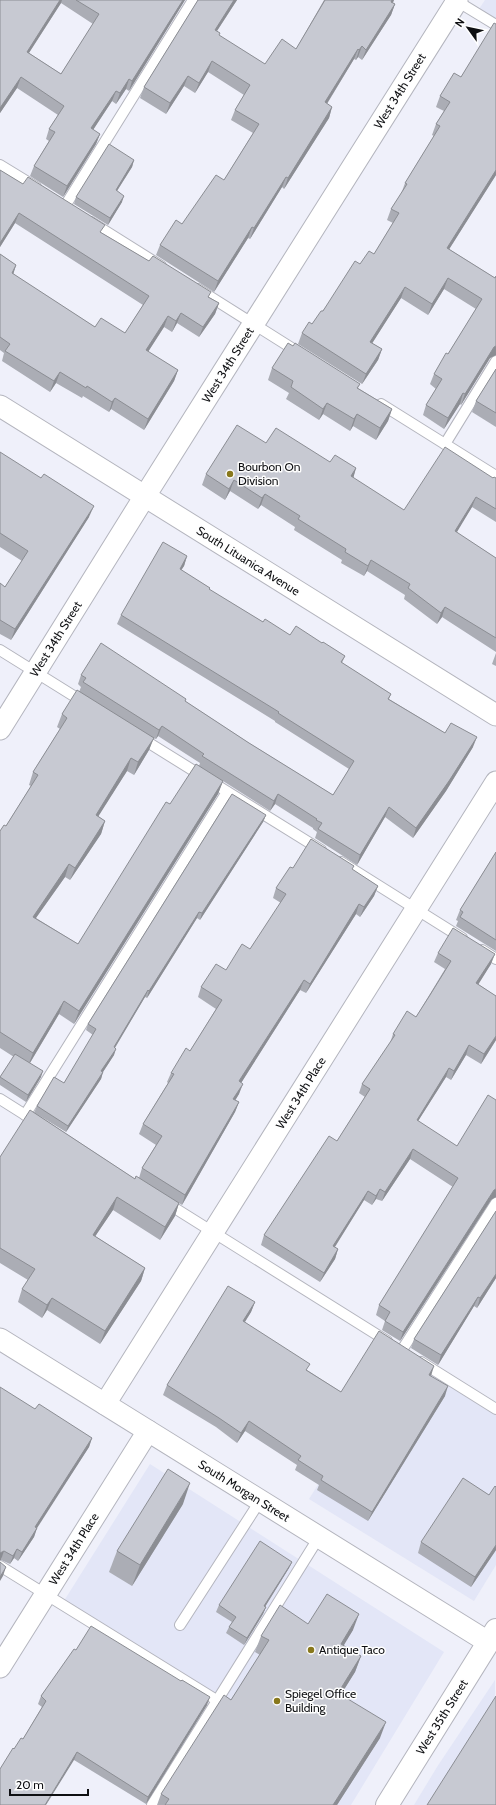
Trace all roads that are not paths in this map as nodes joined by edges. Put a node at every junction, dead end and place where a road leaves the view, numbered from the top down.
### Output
1 (193, 0) edge
2 (456, 0) edge
3 (496, 25) edge
4 (0, 165) edge
5 (46, 193) edge
6 (65, 206) edge
7 (85, 218) edge
8 (172, 273) edge
9 (192, 285) edge
10 (253, 324) junction
11 (308, 358) edge
12 (496, 361) edge
13 (373, 399) edge
14 (0, 406) edge
15 (445, 444) junction
16 (496, 476) edge
17 (145, 496) junction
18 (0, 650) edge
19 (36, 672) junction
20 (97, 710) edge
21 (496, 715) edge
22 (0, 729) edge
23 (129, 730) edge
24 (496, 782) edge
25 (228, 792) junction
26 (416, 909) junction
27 (496, 959) edge
28 (0, 1099) edge
29 (25, 1115) junction
30 (45, 1127) edge
31 (157, 1197) edge
32 (496, 1203) edge
33 (214, 1232) junction
34 (0, 1339) edge
35 (408, 1354) junction
36 (105, 1404) junction
37 (496, 1409) edge
38 (148, 1431) junction
39 (260, 1501) junction
40 (319, 1537) junction
41 (0, 1566) edge
42 (46, 1594) junction
43 (180, 1625) dead end
44 (492, 1636) edge
45 (0, 1666) edge
46 (218, 1701) junction
47 (152, 1805) edge
48 (388, 1805) edge

1 - 6 lane
2 - 3 lane
2 - 10 street, West 34th Street
4 - 5 lane
7 - 8 lane
9 - 10 lane
10 - 11 lane
10 - 17 street, West 34th Street
12 - 15 lane
13 - 15 lane
14 - 17 street, South Lituanica Avenue
15 - 16 lane
17 - 19 street, West 34th Street
17 - 21 street, South Lituanica Avenue
18 - 19 lane
19 - 20 lane
19 - 22 street, West 34th Street
23 - 25 lane
24 - 26 street, West 34th Place
25 - 26 lane
25 - 29 lane
26 - 27 lane
26 - 33 street, West 34th Place
28 - 29 lane
29 - 30 lane
31 - 33 lane
32 - 35 lane
33 - 35 lane
33 - 36 street, West 34th Place
34 - 36 street, South Morgan Street
35 - 37 lane
36 - 38 street, South Morgan Street
38 - 39 street, South Morgan Street
38 - 42 street, West 34th Place
39 - 40 street, South Morgan Street
39 - 43 lane
40 - 44 street, South Morgan Street
40 - 46 lane
41 - 42 lane
42 - 45 street, West 34th Place
42 - 46 lane
44 - 48 main road, West 35th Street
46 - 47 lane

